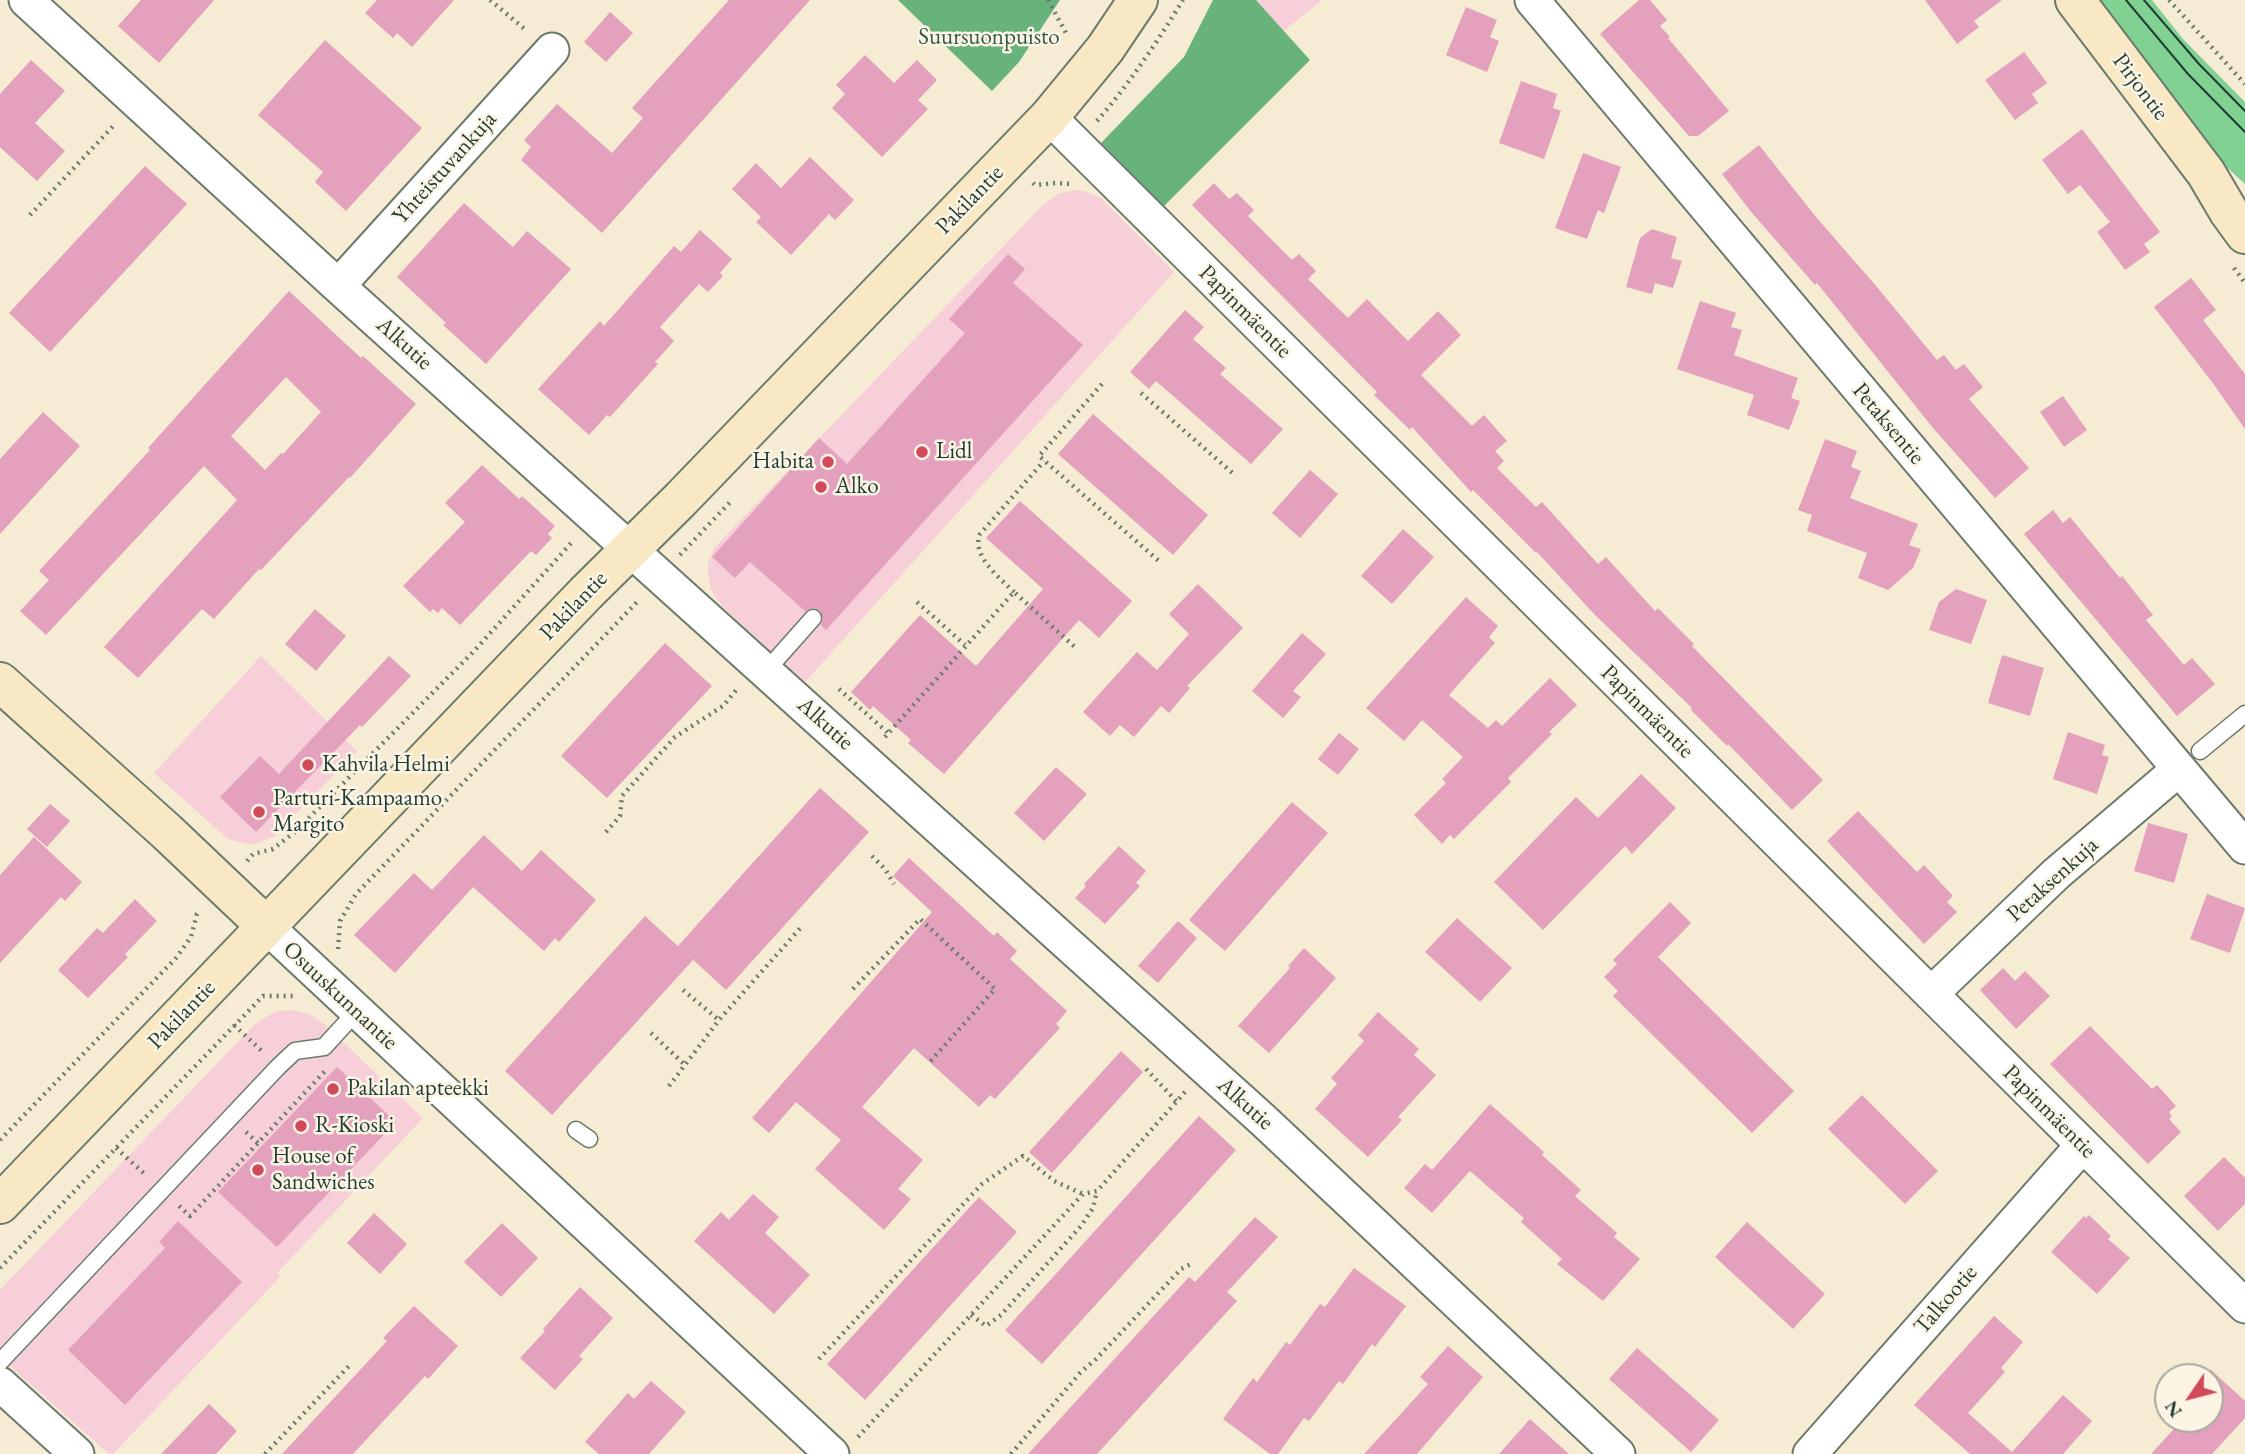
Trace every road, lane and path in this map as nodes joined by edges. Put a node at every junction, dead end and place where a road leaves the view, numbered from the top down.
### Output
1 (26, 0) edge
2 (490, 0) edge
3 (1048, 0) edge
4 (1139, 0) edge
5 (1183, 0) edge
6 (1532, 0) edge
7 (2075, 0) edge
8 (2169, 0) edge
9 (1066, 33) dead end
10 (552, 50) joint
11 (2245, 84) edge
12 (137, 100) junction
13 (1049, 117) junction
14 (1076, 144) junction
15 (2206, 173) junction
16 (1035, 185) dead end
17 (2245, 195) edge
18 (30, 215) dead end
19 (2245, 234) edge
20 (338, 286) junction
21 (1102, 384) dead end
22 (1141, 393) dead end
23 (1044, 461) junction
24 (1236, 476) dead end
25 (736, 496) dead end
26 (570, 544) dead end
27 (630, 549) junction
28 (1160, 562) dead end
29 (660, 577) junction
30 (1014, 592) junction
31 (917, 602) dead end
32 (813, 618) dead end
33 (965, 645) junction
34 (1077, 649) dead end
35 (762, 668) junction
36 (0, 682) edge
37 (839, 689) dead end
38 (2245, 714) edge
39 (888, 733) junction
40 (864, 760) junction
41 (2190, 760) junction
42 (606, 832) dead end
43 (2245, 847) edge
44 (872, 856) dead end
45 (894, 884) dead end
46 (223, 885) junction
47 (266, 926) junction
48 (802, 926) dead end
49 (318, 976) junction
50 (853, 989) dead end
51 (683, 990) dead end
52 (1931, 994) junction
53 (356, 1012) junction
54 (719, 1020) junction
55 (651, 1033) dead end
56 (332, 1062) dead end
57 (684, 1064) junction
58 (928, 1064) dead end
59 (1205, 1068) junction
60 (1146, 1069) dead end
61 (298, 1086) dead end
62 (669, 1086) dead end
63 (305, 1092) junction
64 (1177, 1102) junction
65 (251, 1137) dead end
66 (0, 1140) edge
67 (258, 1143) junction
68 (2082, 1146) junction
69 (234, 1156) dead end
70 (240, 1162) junction
71 (1097, 1191) junction
72 (1083, 1194) junction
73 (0, 1204) edge
74 (190, 1216) dead end
75 (1193, 1263) dead end
76 (0, 1268) edge
77 (2245, 1306) edge
78 (971, 1315) junction
79 (819, 1359) dead end
80 (0, 1362) edge
81 (349, 1366) dead end
82 (0, 1384) edge
83 (844, 1447) edge
84 (77, 1454) edge
85 (265, 1454) edge
86 (1011, 1454) edge
87 (1618, 1454) edge
88 (1810, 1454) edge

1 - 12 street, Alkutie
2 - 10 path
3 - 9 path
4 - 13 main road, Pakilantie
5 - 14 path
6 - 41 street, Petaksentie
7 - 15 main road, Pirjontie
8 - 11 path
10 - 20 street, Yhteistuvankuja
12 - 18 path
12 - 20 street, Alkutie
13 - 14 street, Papinmäentie
13 - 27 main road, Pakilantie
14 - 16 path
14 - 52 street, Papinmäentie
15 - 17 main road, Pirjontie
15 - 19 main road, Pirjontie
20 - 27 street, Alkutie
21 - 23 path
22 - 24 path
23 - 28 path
23 - 30 path
25 - 29 path
26 - 46 path
27 - 29 street, Alkutie
27 - 47 main road, Pakilantie
29 - 35 street, Alkutie
29 - 49 path
30 - 33 path
30 - 34 path
31 - 33 path
32 - 35 lane
33 - 39 path
35 - 40 street, Alkutie
35 - 42 path
36 - 46 main road, Osuuskunnantie
37 - 39 path
38 - 41 lane, Petaksenkuja
39 - 40 path
40 - 59 street, Alkutie
41 - 43 street, Petaksentie
41 - 52 street, Petaksenkuja
44 - 45 path
46 - 47 main road, Osuuskunnantie
46 - 66 path
47 - 49 street, Osuuskunnantie
47 - 73 main road, Pakilantie
48 - 54 path
49 - 53 street, Osuuskunnantie
49 - 76 path
50 - 58 path
51 - 54 path
52 - 68 street, Papinmäentie
53 - 80 lane
53 - 83 street, Osuuskunnantie
54 - 57 path
55 - 57 path
56 - 63 path
57 - 62 path
59 - 64 path
59 - 87 street, Alkutie
60 - 64 path
61 - 63 path
63 - 67 path
64 - 71 path
65 - 67 path
67 - 70 path
68 - 77 street, Papinmäentie
68 - 88 street, Talkootie
69 - 70 path
70 - 74 path
71 - 72 path
71 - 78 path
72 - 78 path
72 - 79 path
75 - 86 path
78 - 83 path
81 - 85 path
82 - 84 street

